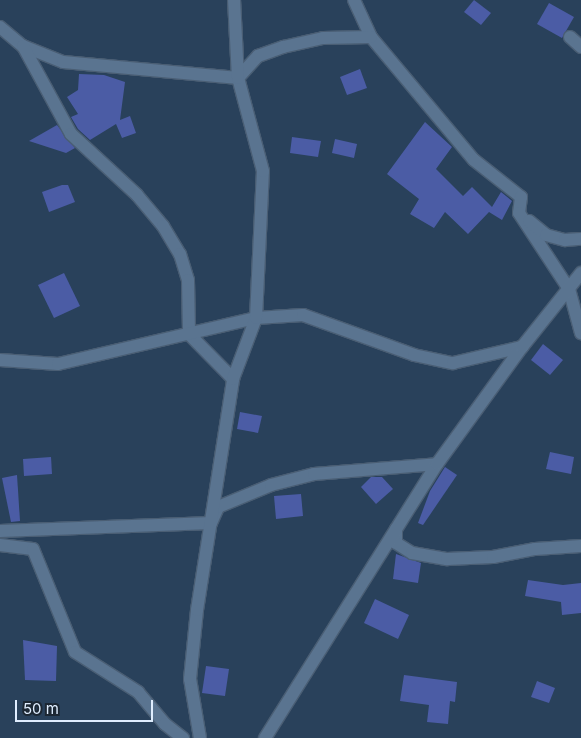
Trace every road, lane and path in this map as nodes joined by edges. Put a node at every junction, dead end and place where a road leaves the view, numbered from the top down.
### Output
1 (234, 0) edge
2 (354, 0) edge
3 (0, 26) edge
4 (371, 37) junction
5 (570, 37) dead end
6 (23, 46) junction
7 (581, 47) edge
8 (238, 78) junction
9 (519, 213) junction
10 (581, 239) edge
11 (581, 273) edge
12 (569, 289) junction
13 (256, 318) junction
14 (581, 333) edge
15 (189, 334) junction
16 (522, 347) junction
17 (0, 360) edge
18 (233, 379) junction
19 (437, 464) junction
20 (211, 523) junction
21 (396, 529) junction
22 (0, 531) edge
23 (0, 545) edge
24 (581, 546) edge
25 (183, 738) edge
26 (200, 738) edge
27 (265, 738) edge

1 - 8 street
2 - 4 street
3 - 6 street
4 - 8 street
4 - 9 street
5 - 7 street
6 - 8 street
6 - 15 street
8 - 13 street
9 - 10 street
9 - 12 street
11 - 12 street
12 - 14 street
12 - 16 street
13 - 15 street
13 - 16 street
13 - 18 street
15 - 17 street
15 - 18 street
16 - 19 street
18 - 20 street
19 - 20 street
19 - 21 street
20 - 22 street
20 - 26 street
21 - 24 street
21 - 27 street
23 - 25 street

